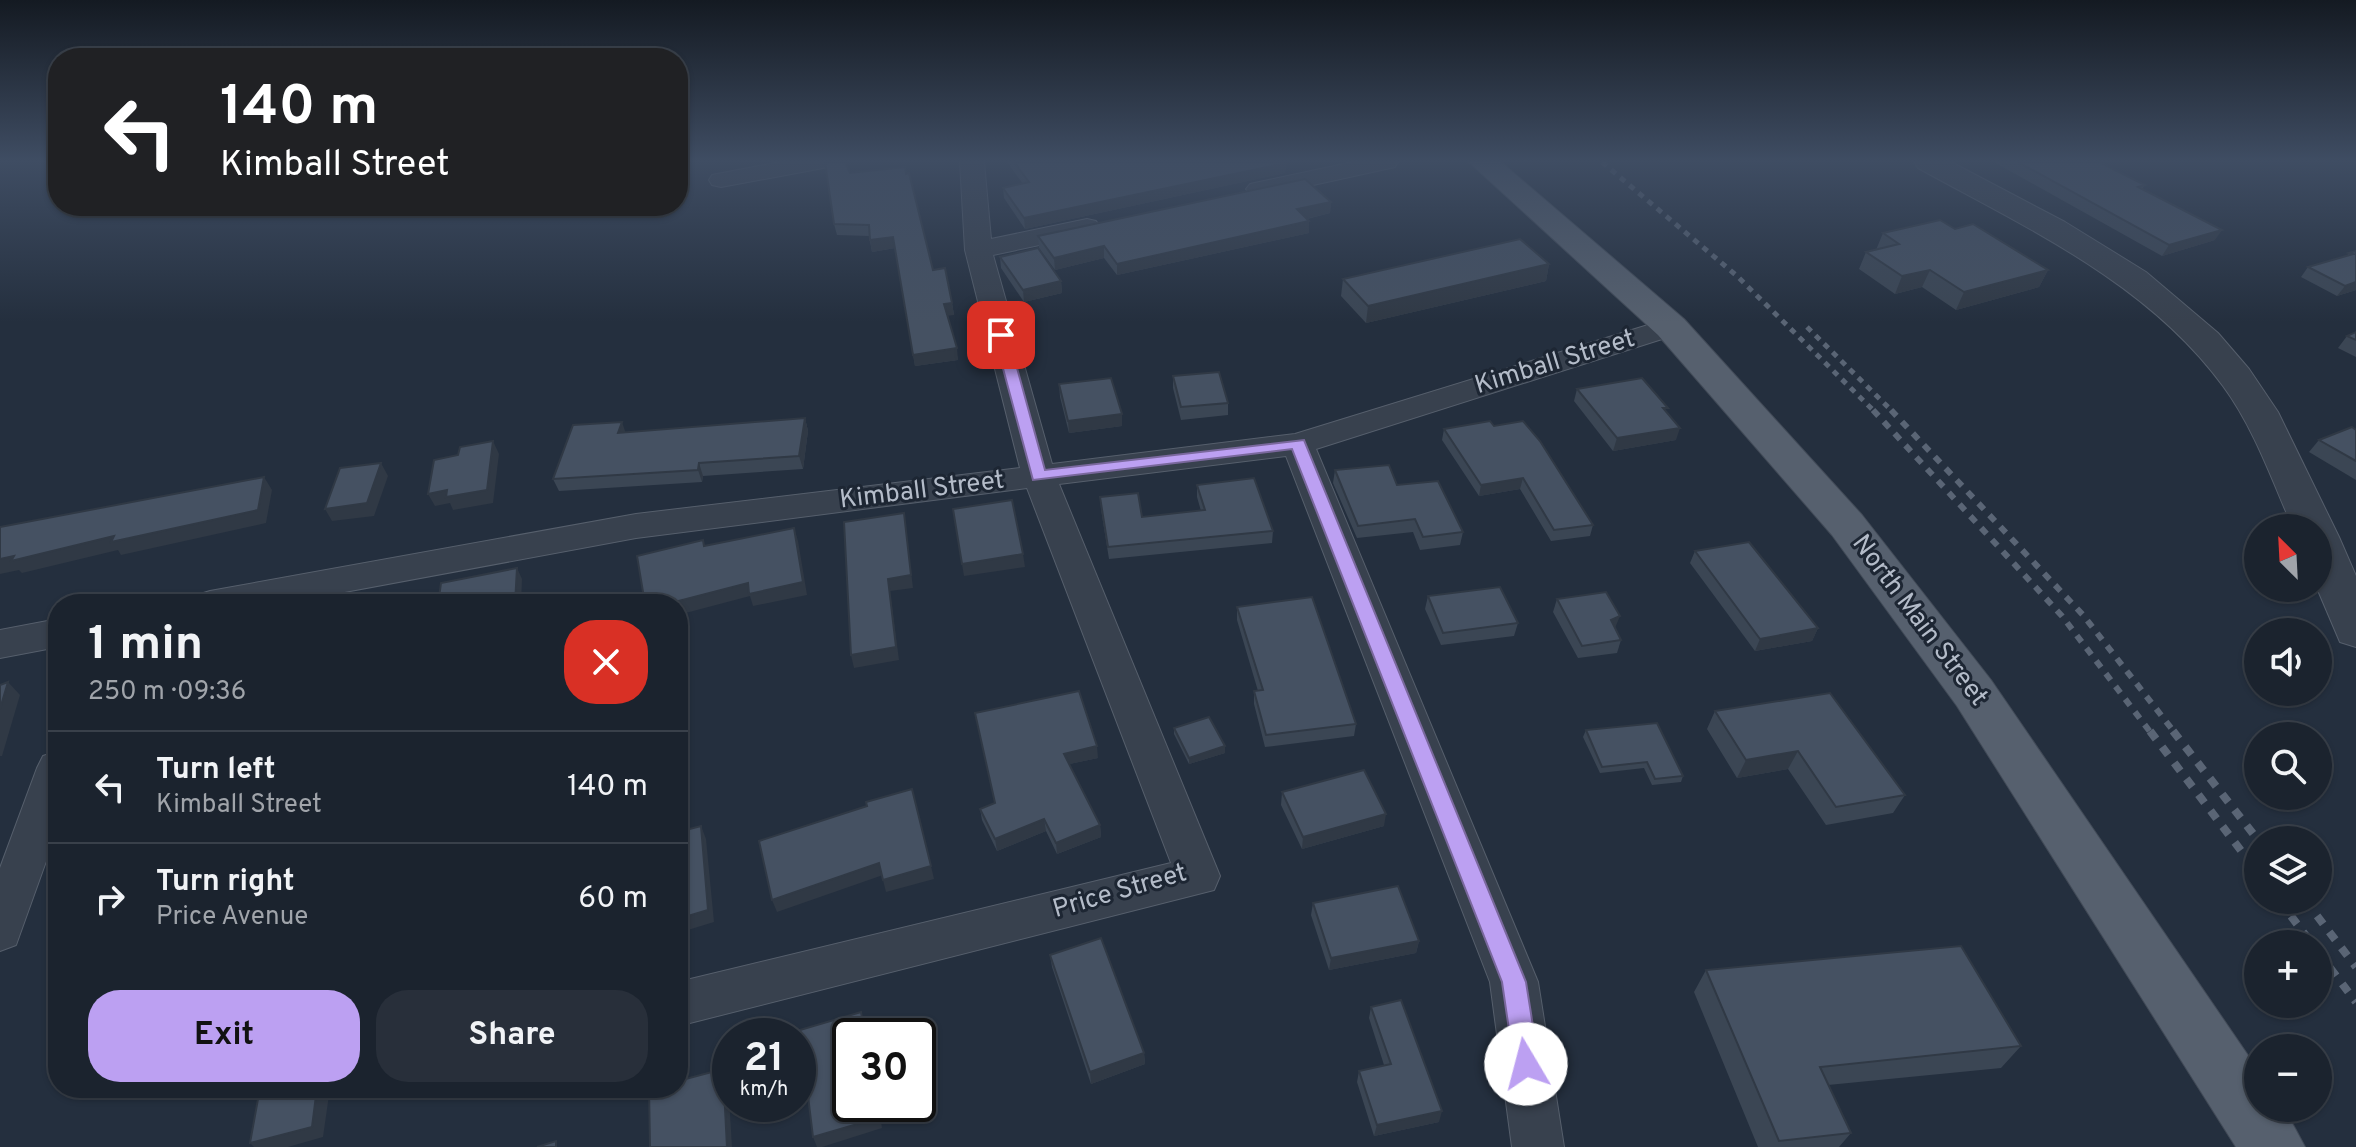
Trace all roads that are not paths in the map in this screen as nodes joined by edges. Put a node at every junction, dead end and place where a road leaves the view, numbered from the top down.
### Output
1 (976, 216) edge
2 (1545, 216) edge
3 (2025, 216) edge
4 (1114, 221) edge
5 (978, 250) junction
6 (1671, 327) junction
7 (1298, 444) junction
8 (1039, 476) junction
9 (2308, 514) edge
10 (2332, 571) edge
11 (265, 594) edge
12 (2356, 630) edge
13 (48, 635) edge
14 (0, 644) edge
15 (48, 796) edge
16 (0, 930) edge
17 (688, 1002) edge
18 (1538, 1147) edge
19 (2273, 1147) edge

1 - 5 street
2 - 6 main road, North Main Street
3 - 9 street
4 - 5 street
5 - 8 street
6 - 7 street, Kimball Street
6 - 19 main road, North Main Street
7 - 8 street, Kimball Street
7 - 18 street
8 - 11 street, Kimball Street
8 - 17 street, Price Street
10 - 12 street
13 - 14 street
15 - 16 street

